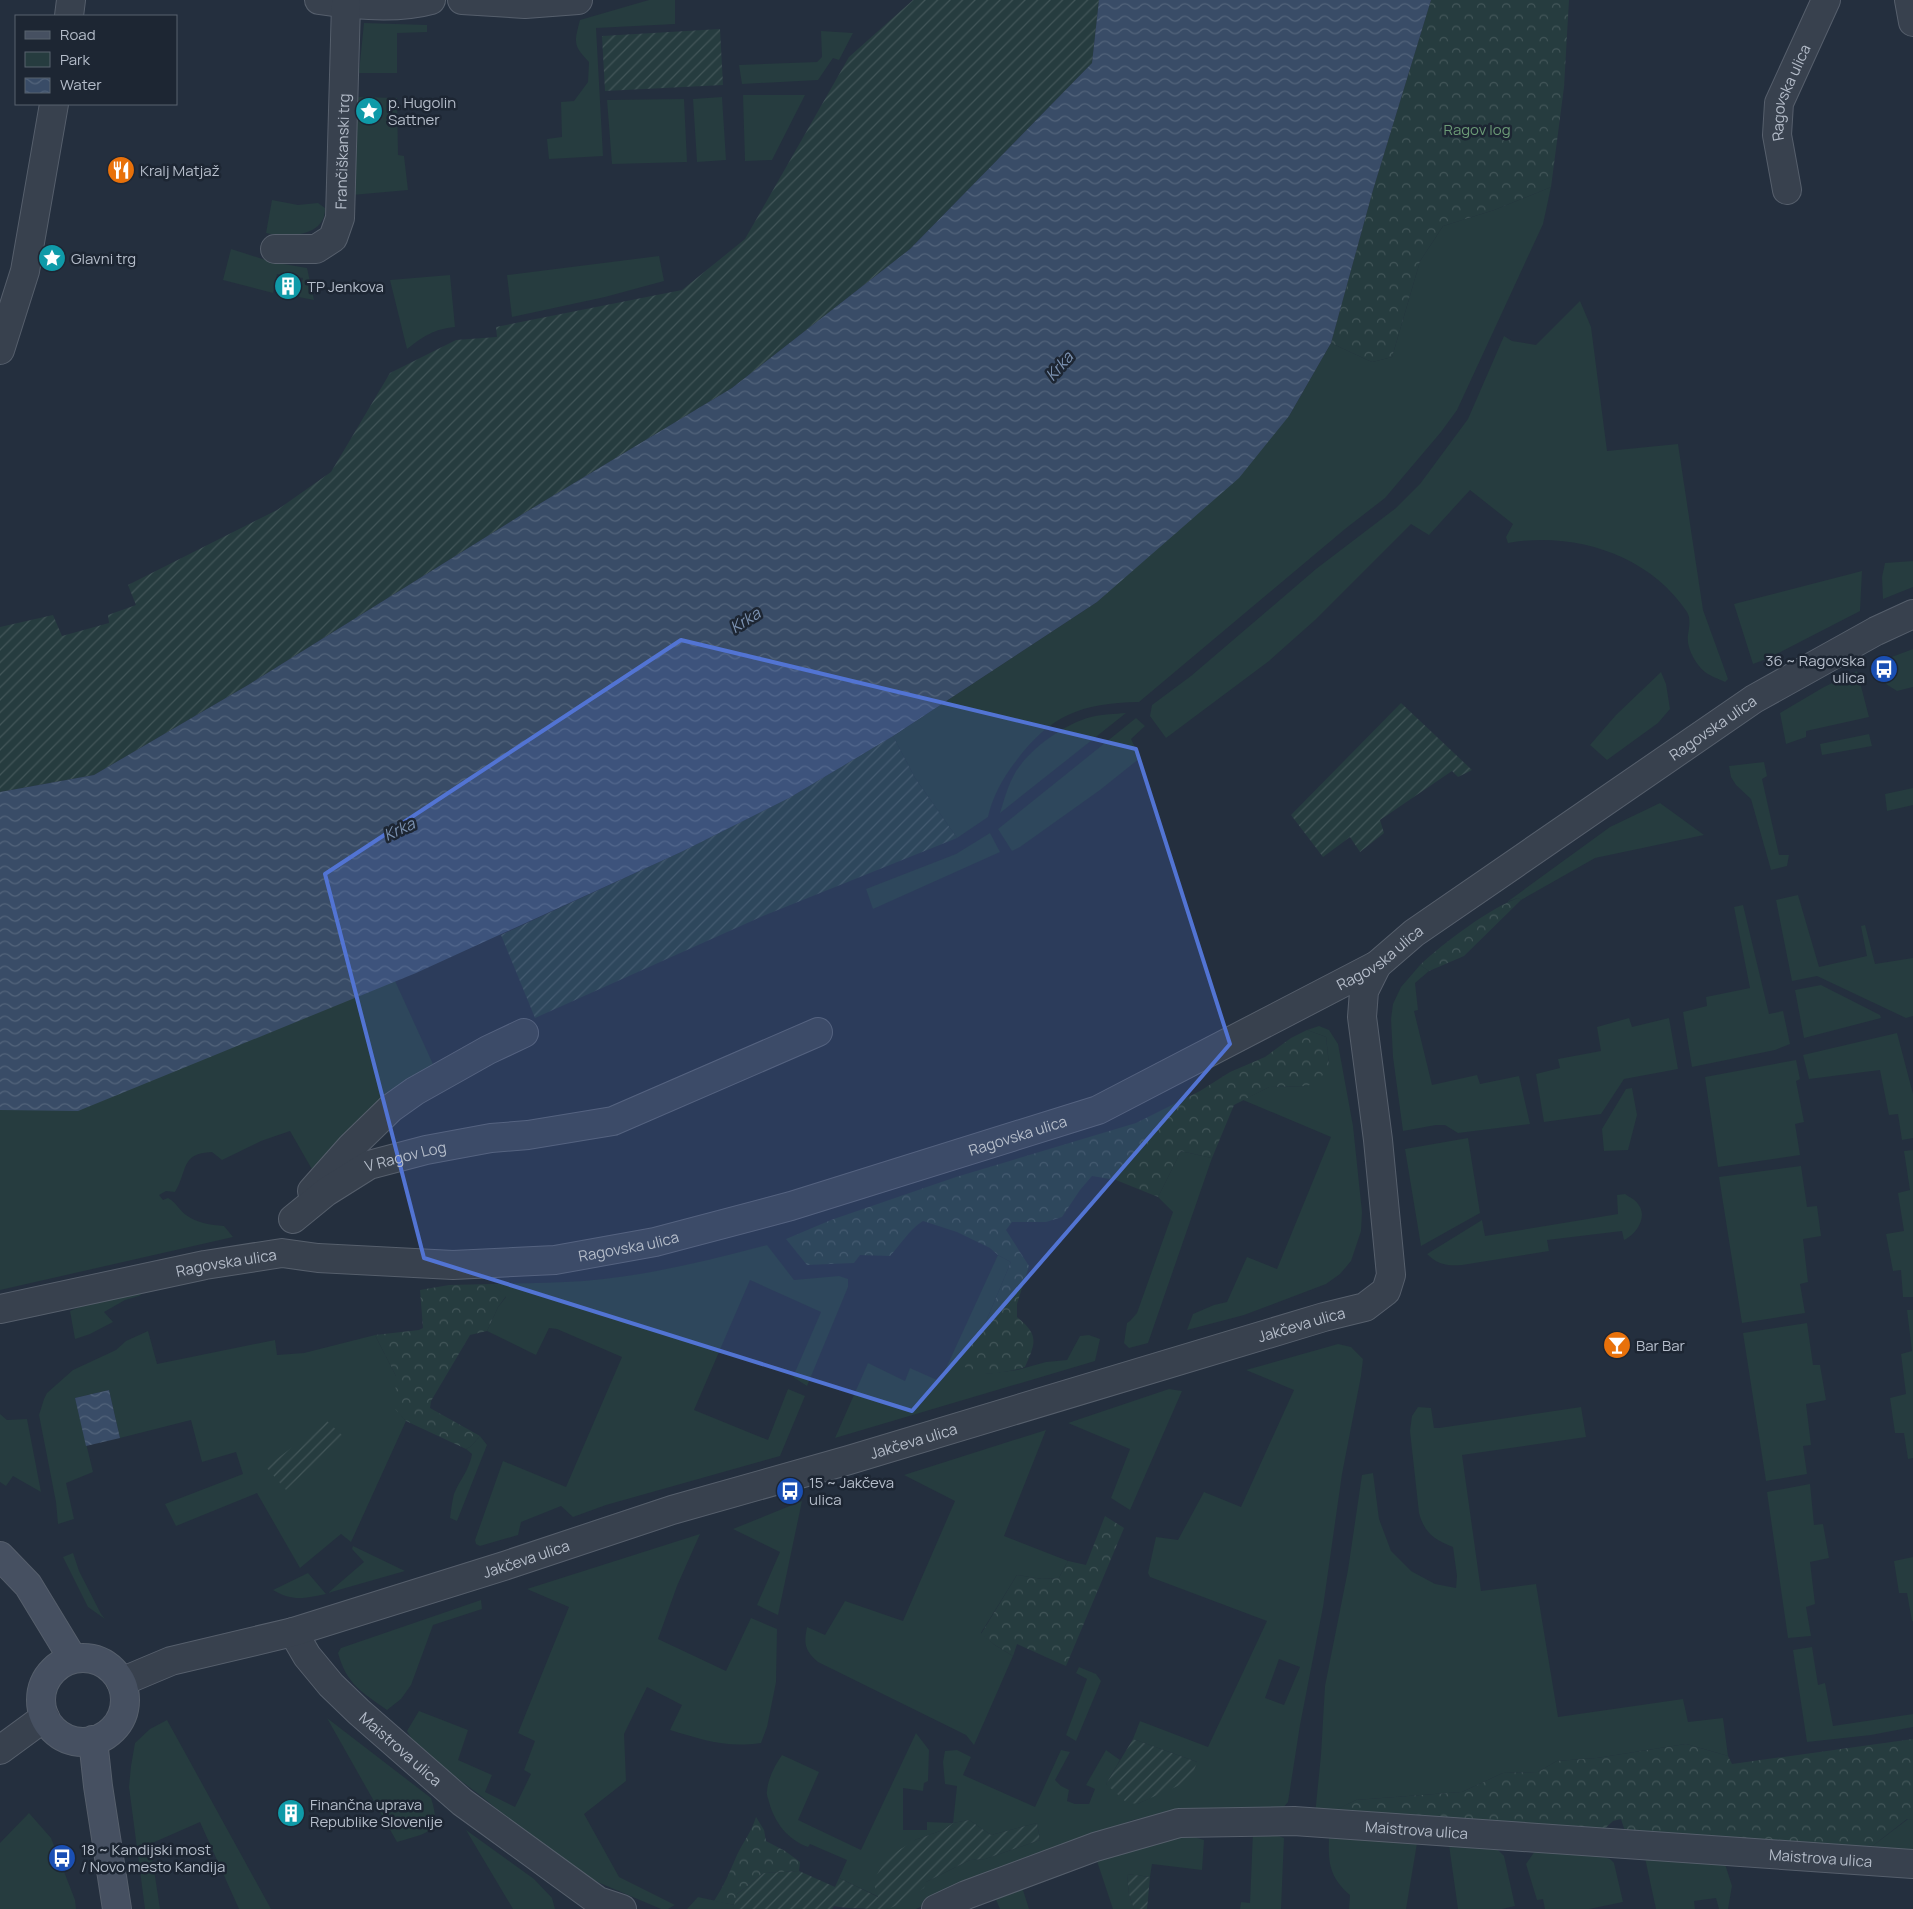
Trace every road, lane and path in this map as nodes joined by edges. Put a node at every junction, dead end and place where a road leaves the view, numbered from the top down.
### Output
1 (71, 0) edge
2 (319, 0) edge
3 (431, 0) edge
4 (462, 0) edge
5 (578, 0) edge
6 (1826, 0) edge
7 (1910, 0) edge
8 (346, 4) junction
9 (69, 15) edge
10 (1913, 22) edge
11 (54, 105) edge
12 (1787, 190) dead end
13 (274, 249) dead end
14 (0, 350) edge
15 (1913, 614) edge
16 (1377, 965) junction
17 (524, 1032) dead end
18 (818, 1032) dead end
19 (294, 1219) junction
20 (282, 1253) junction
21 (0, 1309) edge
22 (0, 1556) edge
23 (293, 1632) junction
24 (73, 1659) junction
25 (121, 1682) junction
26 (45, 1717) junction
27 (93, 1740) junction
28 (0, 1750) edge
29 (1913, 1864) edge
30 (603, 1906) edge
31 (117, 1909) edge
32 (936, 1909) edge

1 - 9 street
2 - 8 street
3 - 8 street
4 - 5 street
6 - 12 street, Ragovska ulica
7 - 10 street
8 - 13 street, Frančiškanski trg
11 - 14 street
15 - 16 street, Ragovska ulica
16 - 20 street, Ragovska ulica
16 - 23 street, Jakčeva ulica
17 - 19 street, V Ragov Log
18 - 19 street, V Ragov Log
19 - 20 street
20 - 21 street, Ragovska ulica
22 - 24 main road
23 - 25 street, Jakčeva ulica
23 - 30 street, Maistrova ulica
24 - 25 main road
24 - 26 main road
25 - 27 main road
26 - 27 main road
26 - 28 street
27 - 31 main road
29 - 32 street, Maistrova ulica

